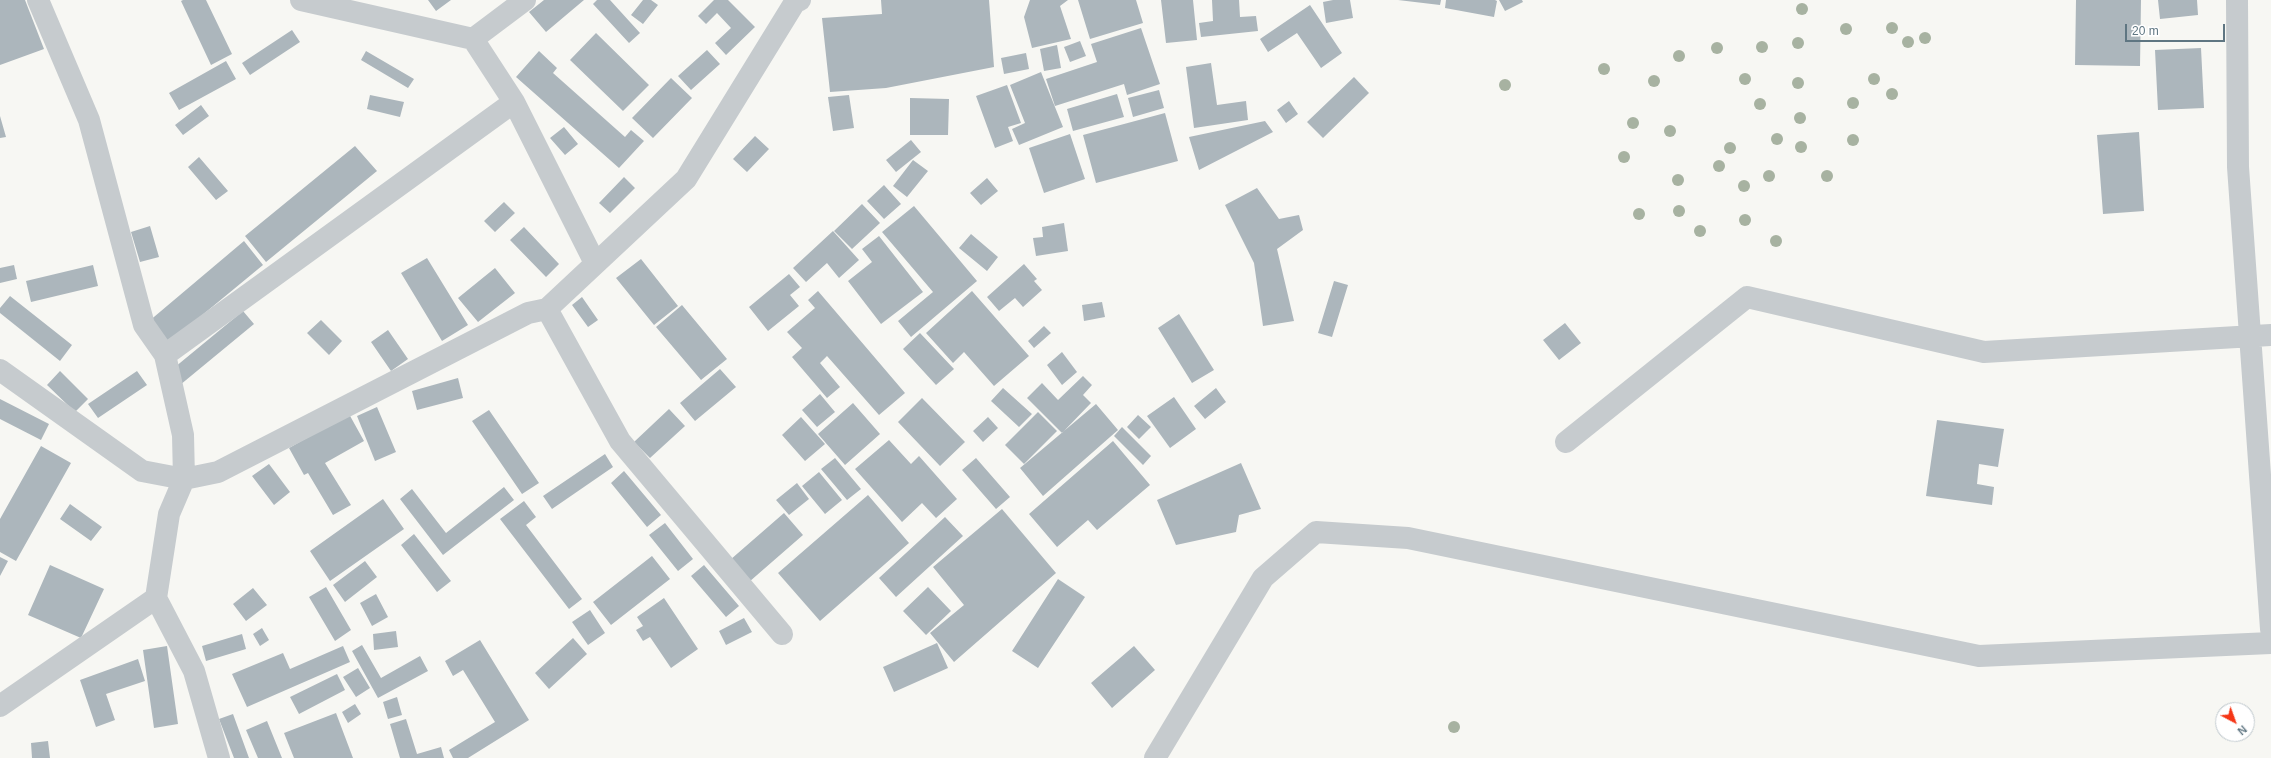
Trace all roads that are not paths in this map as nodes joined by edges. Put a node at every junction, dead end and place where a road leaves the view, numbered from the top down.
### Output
1 (38, 0) edge
2 (301, 0) edge
3 (525, 0) edge
4 (2237, 0) edge
5 (796, 1) edge
6 (473, 39) junction
7 (514, 102) junction
8 (595, 263) junction
9 (547, 309) junction
10 (2261, 335) edge
11 (165, 355) junction
12 (0, 370) edge
13 (1566, 442) dead end
14 (184, 479) junction
15 (156, 598) junction
16 (2271, 629) edge
17 (782, 634) dead end
18 (2271, 643) edge
19 (0, 706) edge
20 (219, 758) edge
21 (1155, 758) edge

1 - 11 street
2 - 6 street
3 - 6 street
4 - 10 street
5 - 8 street
6 - 7 street
7 - 8 street
7 - 11 street
8 - 9 street
9 - 14 street
9 - 17 street
10 - 13 street
10 - 16 street
11 - 14 street
12 - 14 street
14 - 15 street
15 - 19 street
15 - 20 street
18 - 21 street

